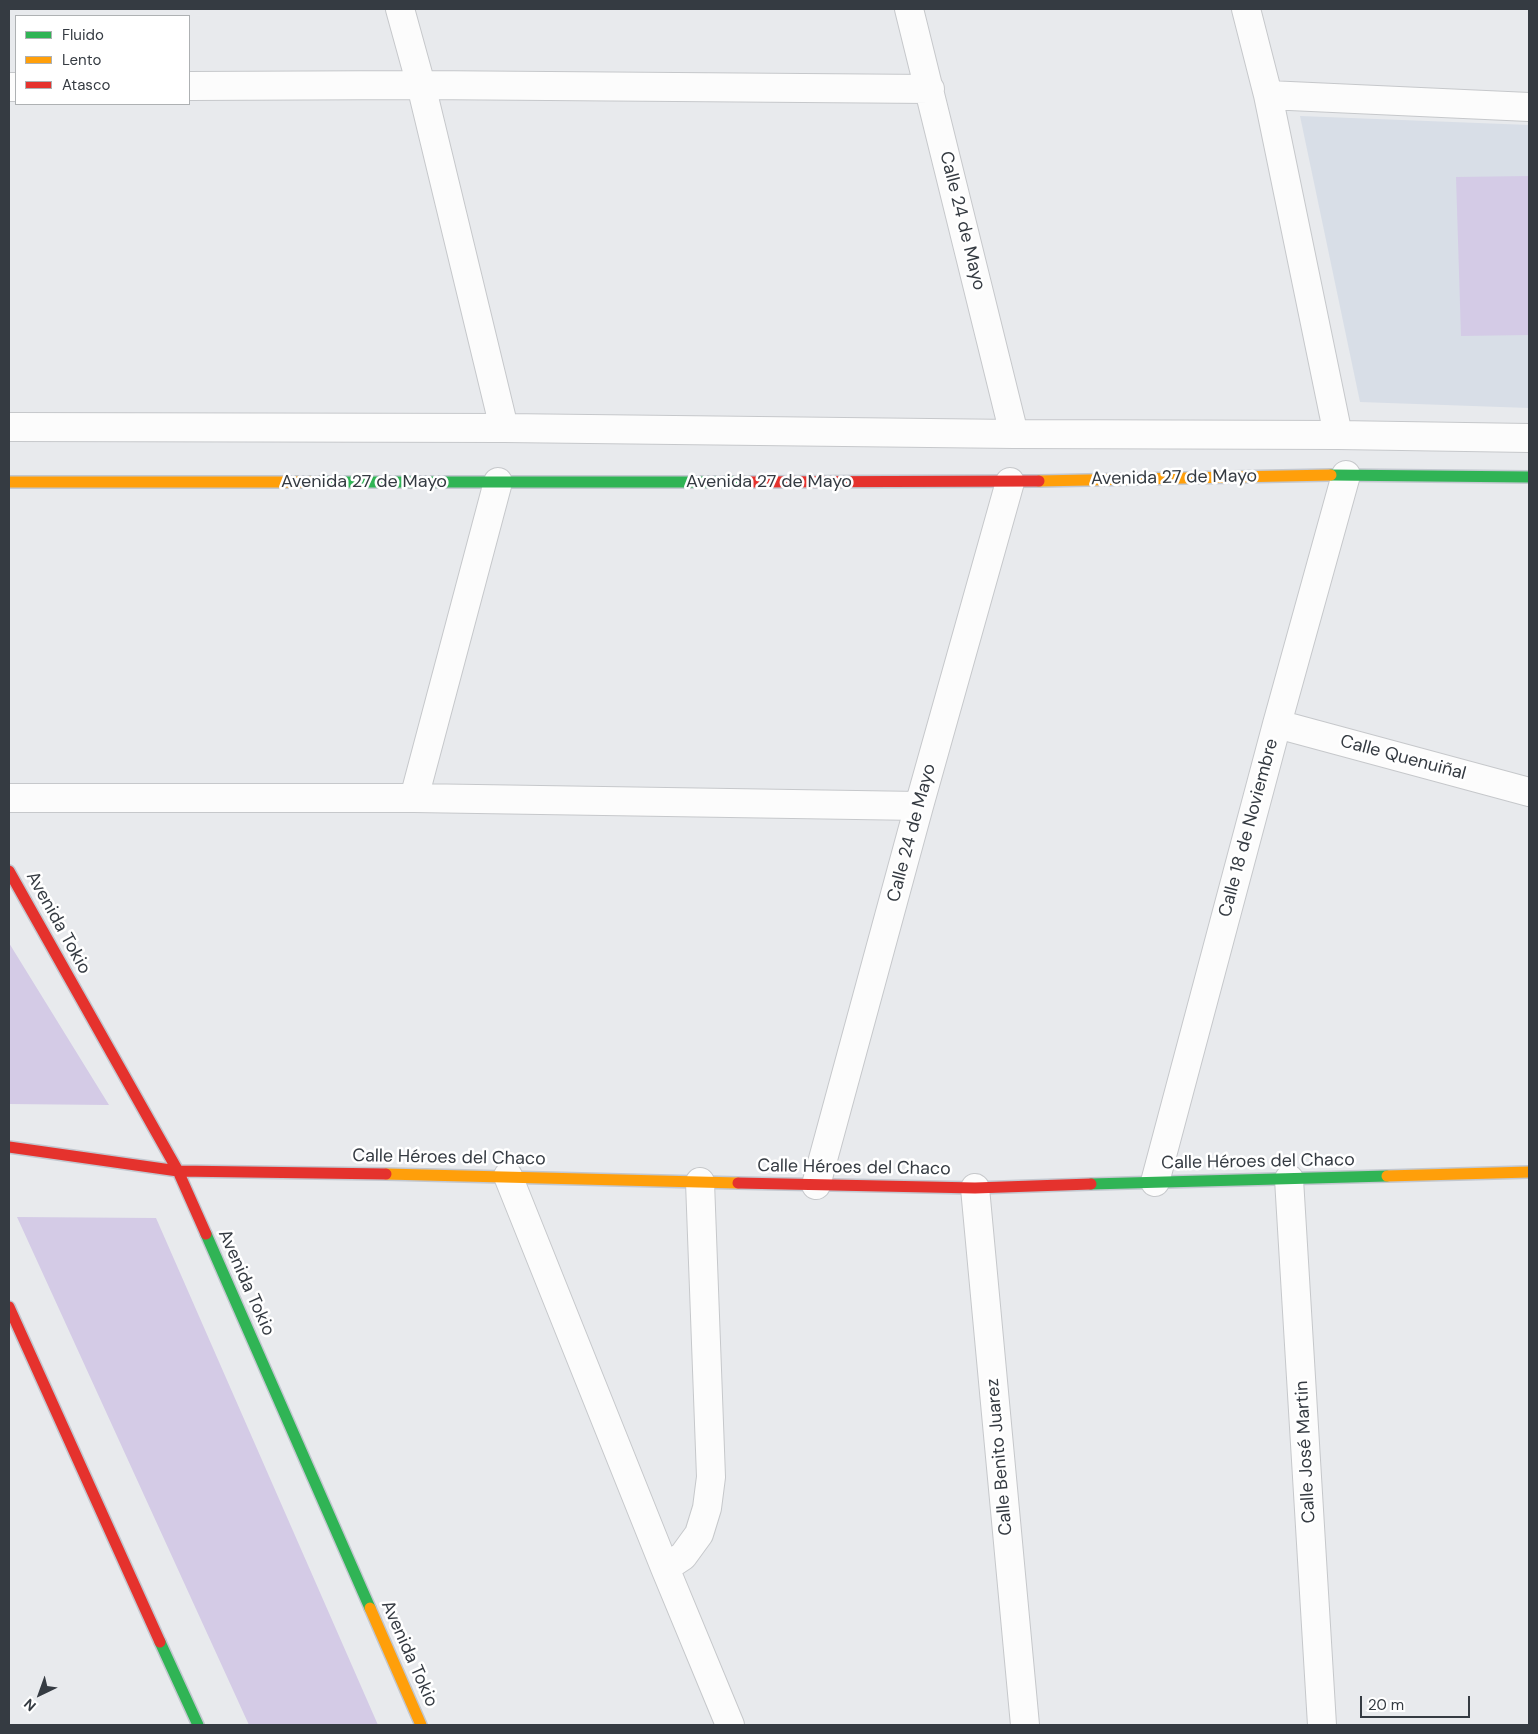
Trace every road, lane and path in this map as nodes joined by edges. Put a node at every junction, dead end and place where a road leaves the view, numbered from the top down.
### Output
1 (400, 9) edge
2 (909, 9) edge
3 (1246, 9) edge
4 (421, 85) junction
5 (190, 86) edge
6 (930, 89) junction
7 (1268, 95) junction
8 (1529, 107) edge
9 (9, 427) edge
10 (504, 428) junction
11 (1014, 434) junction
12 (1338, 435) junction
13 (1529, 438) edge
14 (1346, 475) junction
15 (1529, 477) edge
16 (9, 482) edge
17 (498, 482) junction
18 (1010, 482) junction
19 (1277, 724) junction
20 (1529, 792) edge
21 (9, 798) edge
22 (414, 798) junction
23 (919, 806) junction
24 (9, 871) edge
25 (9, 1147) edge
26 (178, 1172) junction
27 (1529, 1172) edge
28 (508, 1176) junction
29 (1289, 1179) junction
30 (700, 1182) junction
31 (1155, 1182) junction
32 (816, 1185) junction
33 (975, 1188) junction
34 (9, 1307) edge
35 (665, 1568) junction
36 (198, 1725) edge
37 (421, 1725) edge
38 (730, 1725) edge
39 (1025, 1725) edge
40 (1322, 1725) edge

1 - 4 street
2 - 6 street, Calle 24 de Mayo
3 - 7 street
4 - 5 street
4 - 6 street
4 - 10 street
6 - 11 street, Calle 24 de Mayo
7 - 8 street
7 - 12 street
9 - 10 street
10 - 11 street
11 - 12 street
12 - 13 street
14 - 15 street, Avenida 27 de Mayo
14 - 18 street, Avenida 27 de Mayo
14 - 19 street, Calle 18 de Noviembre
16 - 17 street, Avenida 27 de Mayo
17 - 18 street, Avenida 27 de Mayo
17 - 22 street
18 - 23 street, Calle 24 de Mayo
19 - 20 street, Calle Quenuiñal
19 - 31 street, Calle 18 de Noviembre
21 - 22 street
22 - 23 street
23 - 32 street, Calle 24 de Mayo
24 - 26 street, Avenida Tokio
25 - 26 street, Calle Héroes del Chaco
26 - 28 street, Calle Héroes del Chaco
26 - 37 street, Avenida Tokio
27 - 29 street, Calle Héroes del Chaco
28 - 30 street, Calle Héroes del Chaco
28 - 35 street
29 - 31 street, Calle Héroes del Chaco
29 - 40 street, Calle José Martin
30 - 32 street, Calle Héroes del Chaco
30 - 35 street
31 - 33 street, Calle Héroes del Chaco
32 - 33 street, Calle Héroes del Chaco
33 - 39 street, Calle Benito Juarez
34 - 36 street
35 - 38 street

